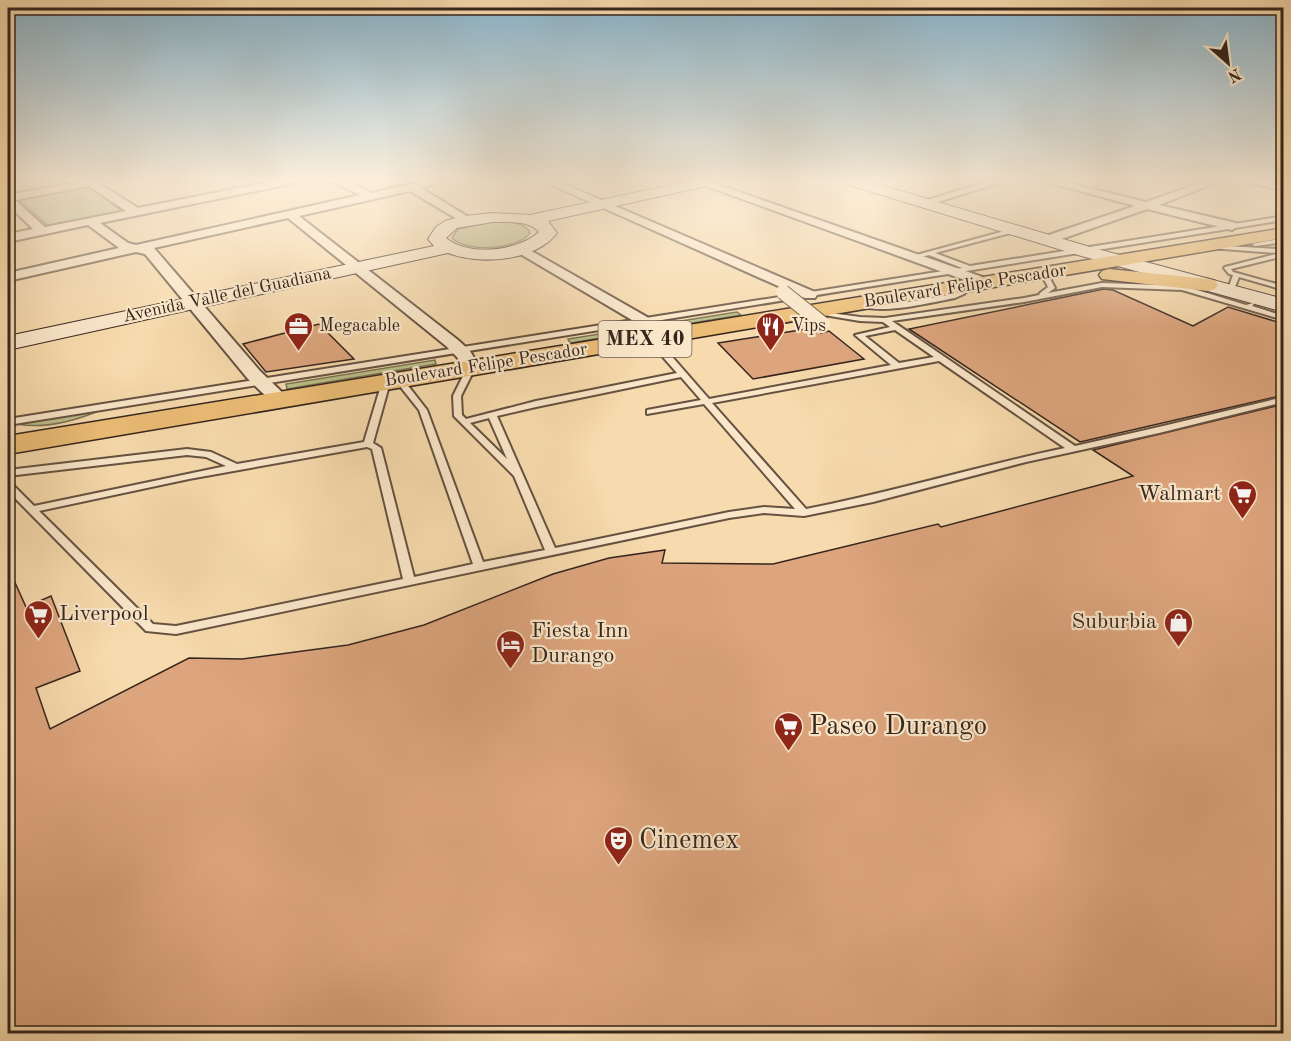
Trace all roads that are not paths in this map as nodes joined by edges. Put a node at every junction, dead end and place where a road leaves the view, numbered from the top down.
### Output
1 (49, 230) edge
2 (102, 230) edge
3 (221, 230) edge
4 (309, 230) edge
5 (443, 230) edge
6 (547, 230) edge
7 (652, 230) edge
8 (836, 230) edge
9 (1016, 230) joint
10 (1099, 230) edge
11 (1223, 230) edge
12 (42, 231) joint
13 (1234, 233) junction
14 (8, 238) edge
15 (1283, 238) edge
16 (442, 244) junction
17 (1200, 247) junction
18 (139, 248) junction
19 (520, 249) junction
20 (1084, 251) junction
21 (930, 253) junction
22 (912, 257) junction
23 (1046, 257) junction
24 (1120, 261) junction
25 (352, 264) junction
26 (8, 277) edge
27 (970, 277) junction
28 (1234, 283) junction
29 (1208, 285) junction
30 (1182, 288) junction
31 (1284, 288) edge
32 (783, 292) dead end
33 (190, 299) junction
34 (1024, 300) junction
35 (1253, 303) junction
36 (1284, 306) edge
37 (816, 310) junction
38 (1284, 318) edge
39 (885, 320) junction
40 (895, 328) junction
41 (646, 329) junction
42 (8, 334) edge
43 (8, 343) edge
44 (940, 358) junction
45 (465, 359) junction
46 (898, 366) junction
47 (682, 374) junction
48 (393, 381) junction
49 (261, 383) junction
50 (280, 399) junction
51 (1284, 399) edge
52 (706, 401) junction
53 (650, 412) dead end
54 (492, 414) junction
55 (8, 422) edge
56 (464, 422) junction
57 (8, 445) edge
58 (372, 446) junction
59 (1072, 448) junction
60 (235, 467) junction
61 (8, 473) edge
62 (520, 477) junction
63 (8, 486) edge
64 (31, 510) junction
65 (804, 513) junction
66 (551, 551) junction
67 (479, 566) junction
68 (409, 580) junction

1 - 12 street
2 - 18 street
3 - 18 street
4 - 25 street
5 - 16 street
6 - 19 street
7 - 37 street
8 - 22 street
9 - 21 lane
9 - 23 street
10 - 23 street
11 - 13 street
12 - 14 street
13 - 15 main road, Boulevard Felipe Pescador / MEX 40
13 - 17 main road, Boulevard Felipe Pescador / MEX 40
13 - 20 lane, Boulevard Felipe Pescador
15 - 17 lane
15 - 28 lane
16 - 19 street
16 - 25 street, Avenida Valle del Guadiana
17 - 24 main road, Boulevard Felipe Pescador / MEX 40
18 - 26 street
18 - 33 street
19 - 41 street
20 - 23 street
20 - 24 street
21 - 22 lane
21 - 27 lane
22 - 27 street
23 - 24 main road, Boulevard Felipe Pescador / MEX 40
23 - 27 main road, Boulevard Felipe Pescador / MEX 40
23 - 29 main road
23 - 34 lane
24 - 29 street
25 - 33 street, Avenida Valle del Guadiana
25 - 45 street
27 - 37 lane, Boulevard Felipe Pescador
27 - 37 main road, Boulevard Felipe Pescador / MEX 40
28 - 29 street
28 - 30 lane
28 - 31 lane
28 - 35 street
30 - 34 lane
30 - 35 lane
32 - 37 street, bridge
33 - 42 street, Avenida Valle del Guadiana
33 - 43 street, Avenida Valle del Guadiana
33 - 49 street
34 - 39 lane
35 - 36 street
35 - 38 lane
37 - 39 lane
37 - 41 main road, Boulevard Felipe Pescador / MEX 40
39 - 40 lane
40 - 44 lane
40 - 46 lane
41 - 45 main road, Boulevard Felipe Pescador / MEX 40
41 - 47 lane
44 - 46 lane
44 - 59 lane
45 - 48 main road, Boulevard Felipe Pescador / MEX 40
45 - 49 lane, Boulevard Felipe Pescador
45 - 56 lane
46 - 52 lane
47 - 52 lane
47 - 54 lane
48 - 50 main road, Boulevard Felipe Pescador / MEX 40
48 - 58 lane
48 - 67 lane
49 - 50 street
49 - 55 lane, Boulevard Felipe Pescador
50 - 57 main road, Boulevard Felipe Pescador / MEX 40
51 - 59 lane
52 - 53 lane
52 - 65 lane
54 - 56 lane
54 - 62 lane
56 - 62 lane
58 - 60 lane
58 - 68 lane
59 - 65 lane
60 - 61 lane
60 - 64 lane
62 - 66 lane
63 - 64 lane
64 - 68 lane
65 - 66 lane
66 - 67 lane
67 - 68 lane

